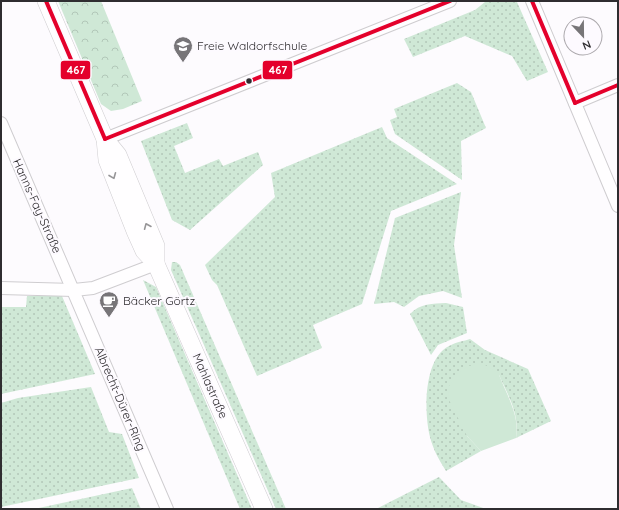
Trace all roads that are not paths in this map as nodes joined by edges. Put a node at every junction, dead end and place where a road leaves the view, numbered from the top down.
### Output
1 (46, 1) edge
2 (450, 1) edge
3 (532, 1) edge
4 (618, 84) edge
5 (575, 103) junction
6 (1, 123) edge
7 (105, 139) junction
8 (618, 206) edge
9 (156, 264) junction
10 (1, 288) edge
11 (74, 290) junction
12 (167, 509) edge
13 (264, 509) edge

1 - 7 street, Mahlastraße
2 - 7 street
3 - 5 street
4 - 5 street
5 - 8 street
6 - 11 street, Hanns-Fay-Straße
7 - 9 street, Mahlastraße
9 - 11 street
9 - 13 street, Mahlastraße
10 - 11 street
11 - 12 street, Albrecht-Dürer-Ring

